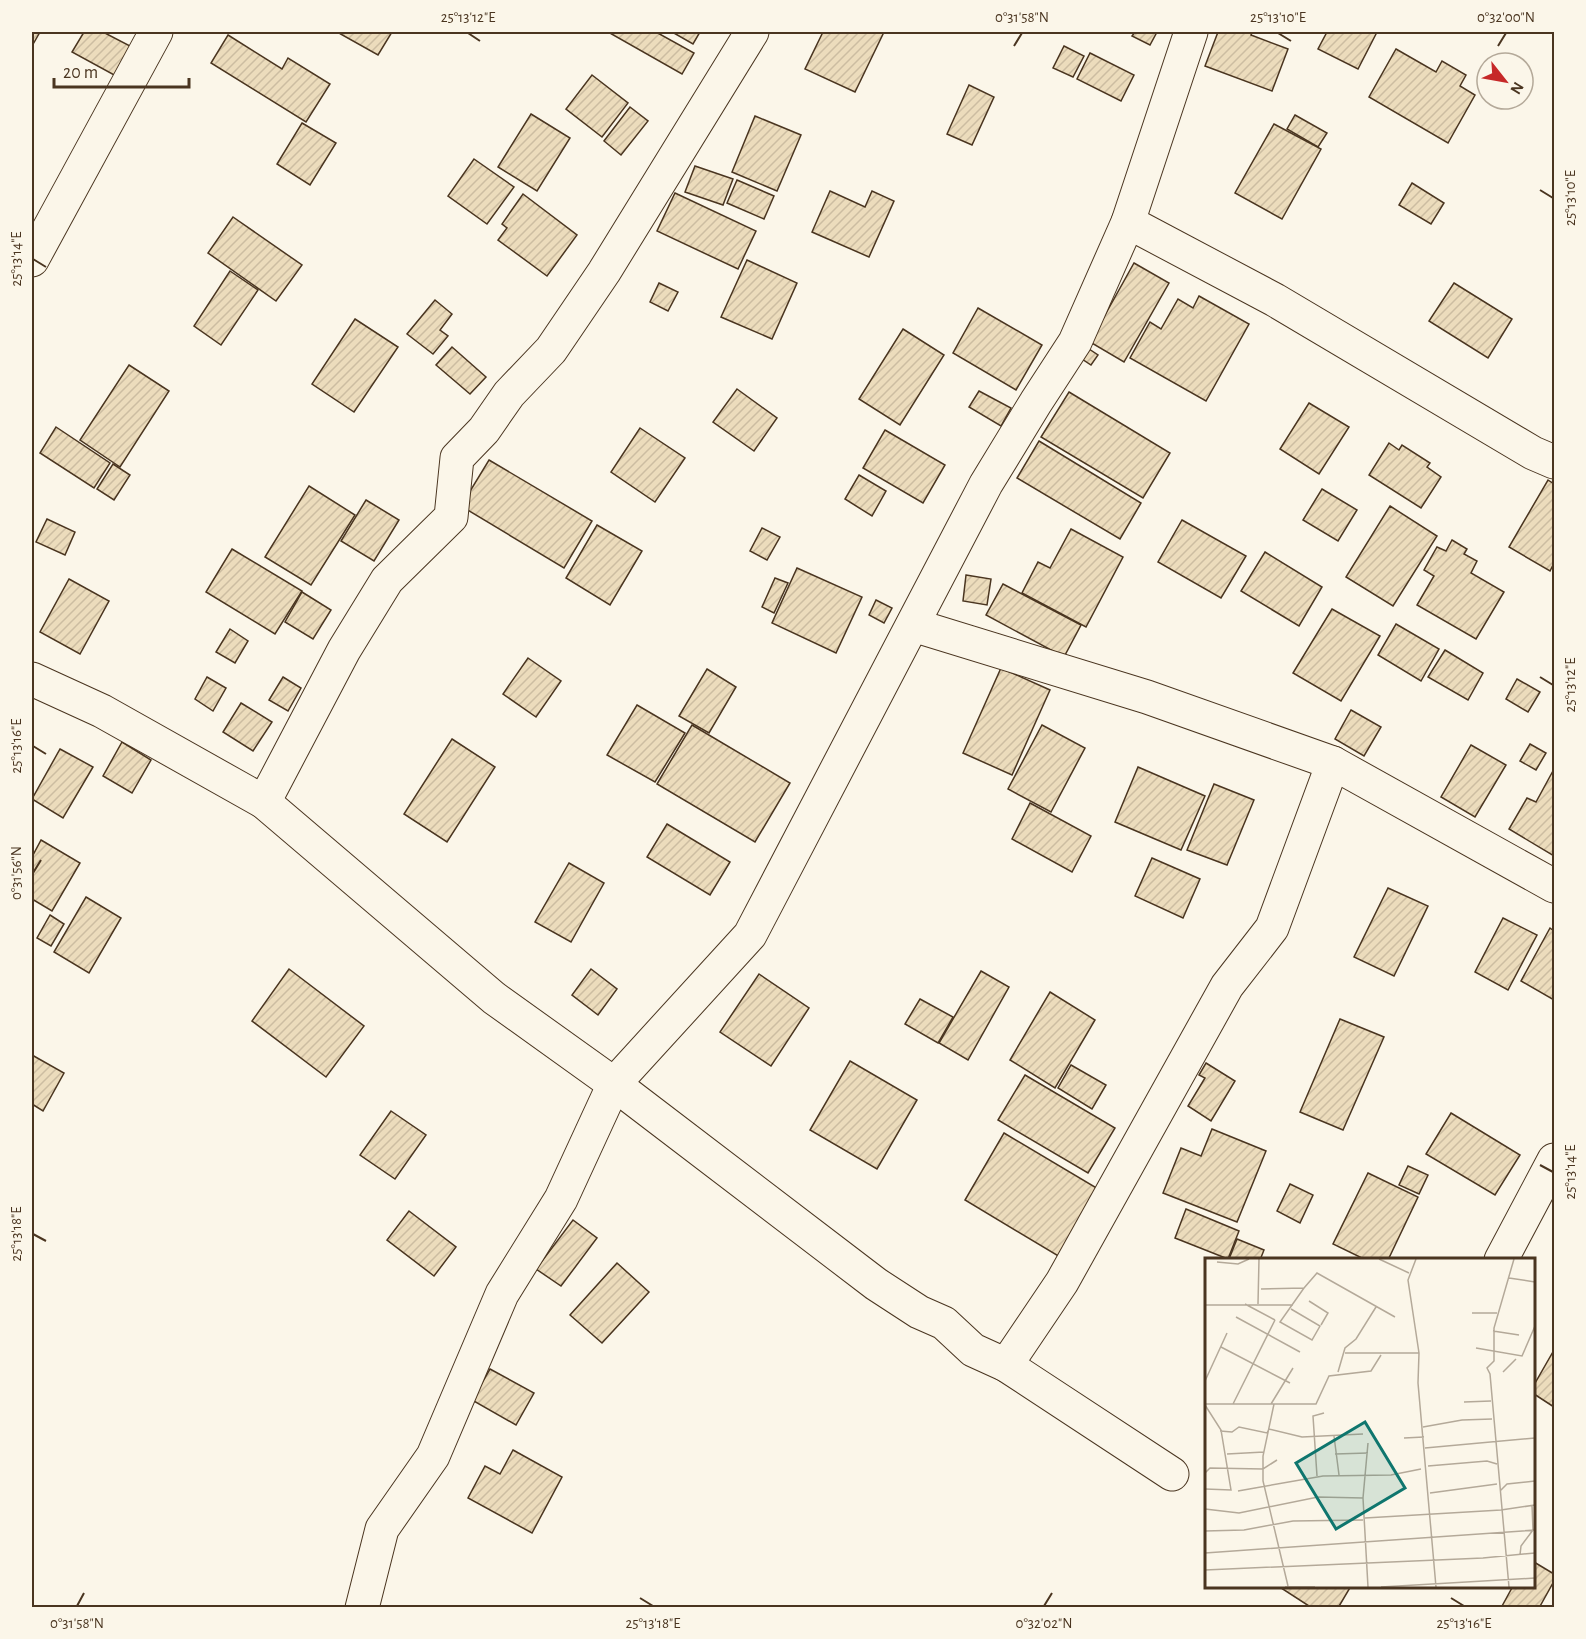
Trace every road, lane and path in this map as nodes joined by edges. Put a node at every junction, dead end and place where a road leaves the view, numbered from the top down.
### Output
1 (156, 32) edge
2 (752, 32) edge
3 (1191, 32) edge
4 (1128, 222) junction
5 (32, 260) edge
6 (1554, 462) edge
7 (913, 625) junction
8 (32, 680) edge
9 (1333, 764) junction
10 (264, 802) junction
11 (1554, 886) edge
12 (614, 1084) junction
13 (1554, 1160) edge
14 (1502, 1258) edge
15 (1006, 1365) junction
16 (1172, 1474) dead end
17 (362, 1608) edge

1 - 5 street
2 - 10 street
3 - 4 street
4 - 6 street
4 - 7 street
7 - 9 street
7 - 12 street
8 - 10 street
9 - 11 street
9 - 15 street
10 - 12 street
12 - 15 street
12 - 17 street
13 - 14 street
15 - 16 street

